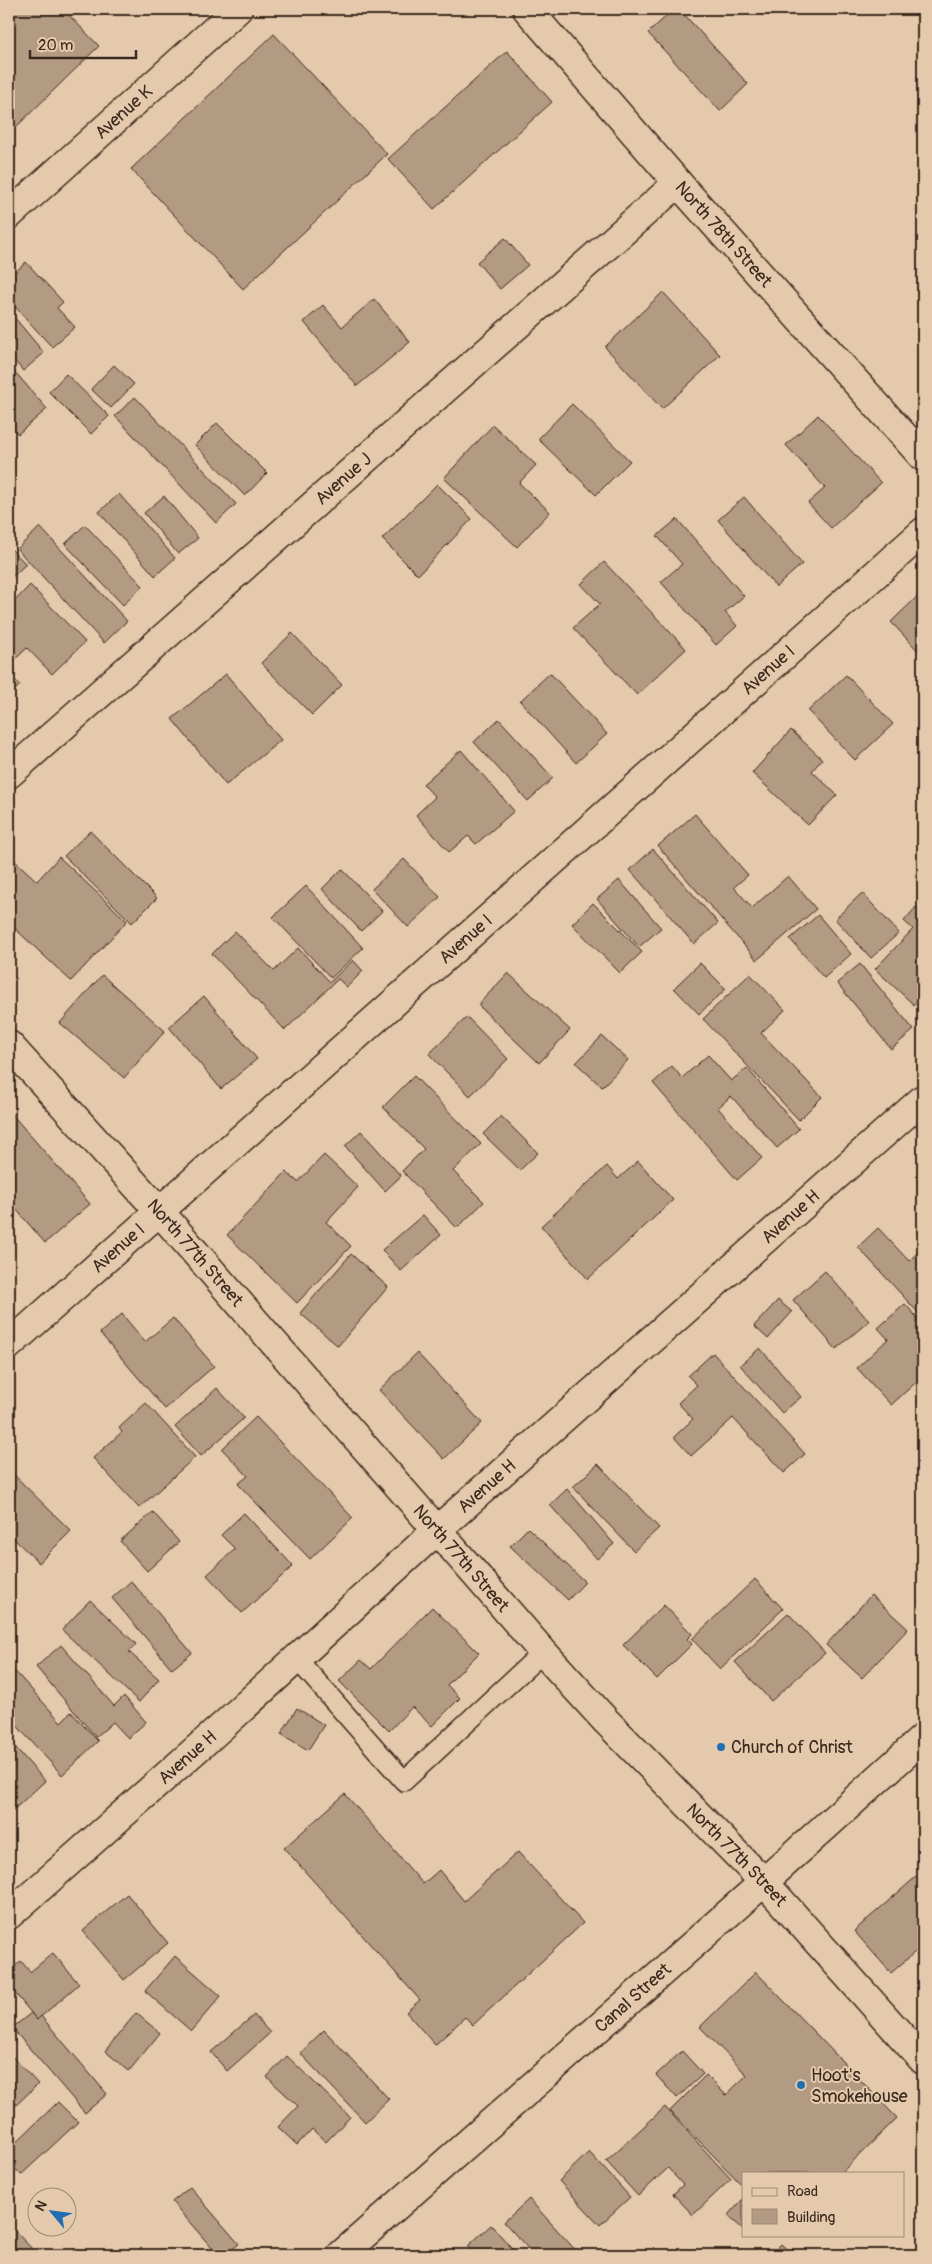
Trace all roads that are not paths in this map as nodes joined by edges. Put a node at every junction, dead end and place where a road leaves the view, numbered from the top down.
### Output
1 (238, 9) edge
2 (527, 9) edge
3 (678, 183) junction
4 (9, 215) edge
5 (923, 457) edge
6 (923, 532) edge
7 (9, 774) edge
8 (9, 1045) edge
9 (923, 1099) edge
10 (160, 1212) junction
11 (9, 1345) edge
12 (436, 1531) junction
13 (543, 1652) junction
14 (297, 1658) junction
15 (923, 1738) edge
16 (764, 1882) junction
17 (9, 1915) edge
18 (923, 2060) edge
19 (341, 2255) edge

1 - 4 street, Avenue K
2 - 3 street, North 78th Street
3 - 5 street, North 78th Street
3 - 7 street, Avenue J
6 - 10 street, Avenue I
8 - 10 street, North 77th Street
9 - 12 street, Avenue H
10 - 11 street, Avenue I
10 - 12 street, North 77th Street
12 - 13 street, North 77th Street
12 - 14 street, Avenue H
13 - 14 lane
13 - 16 street, North 77th Street
14 - 17 street, Avenue H
15 - 16 street, Canal Street
16 - 18 street, North 77th Street
16 - 19 street, Canal Street

